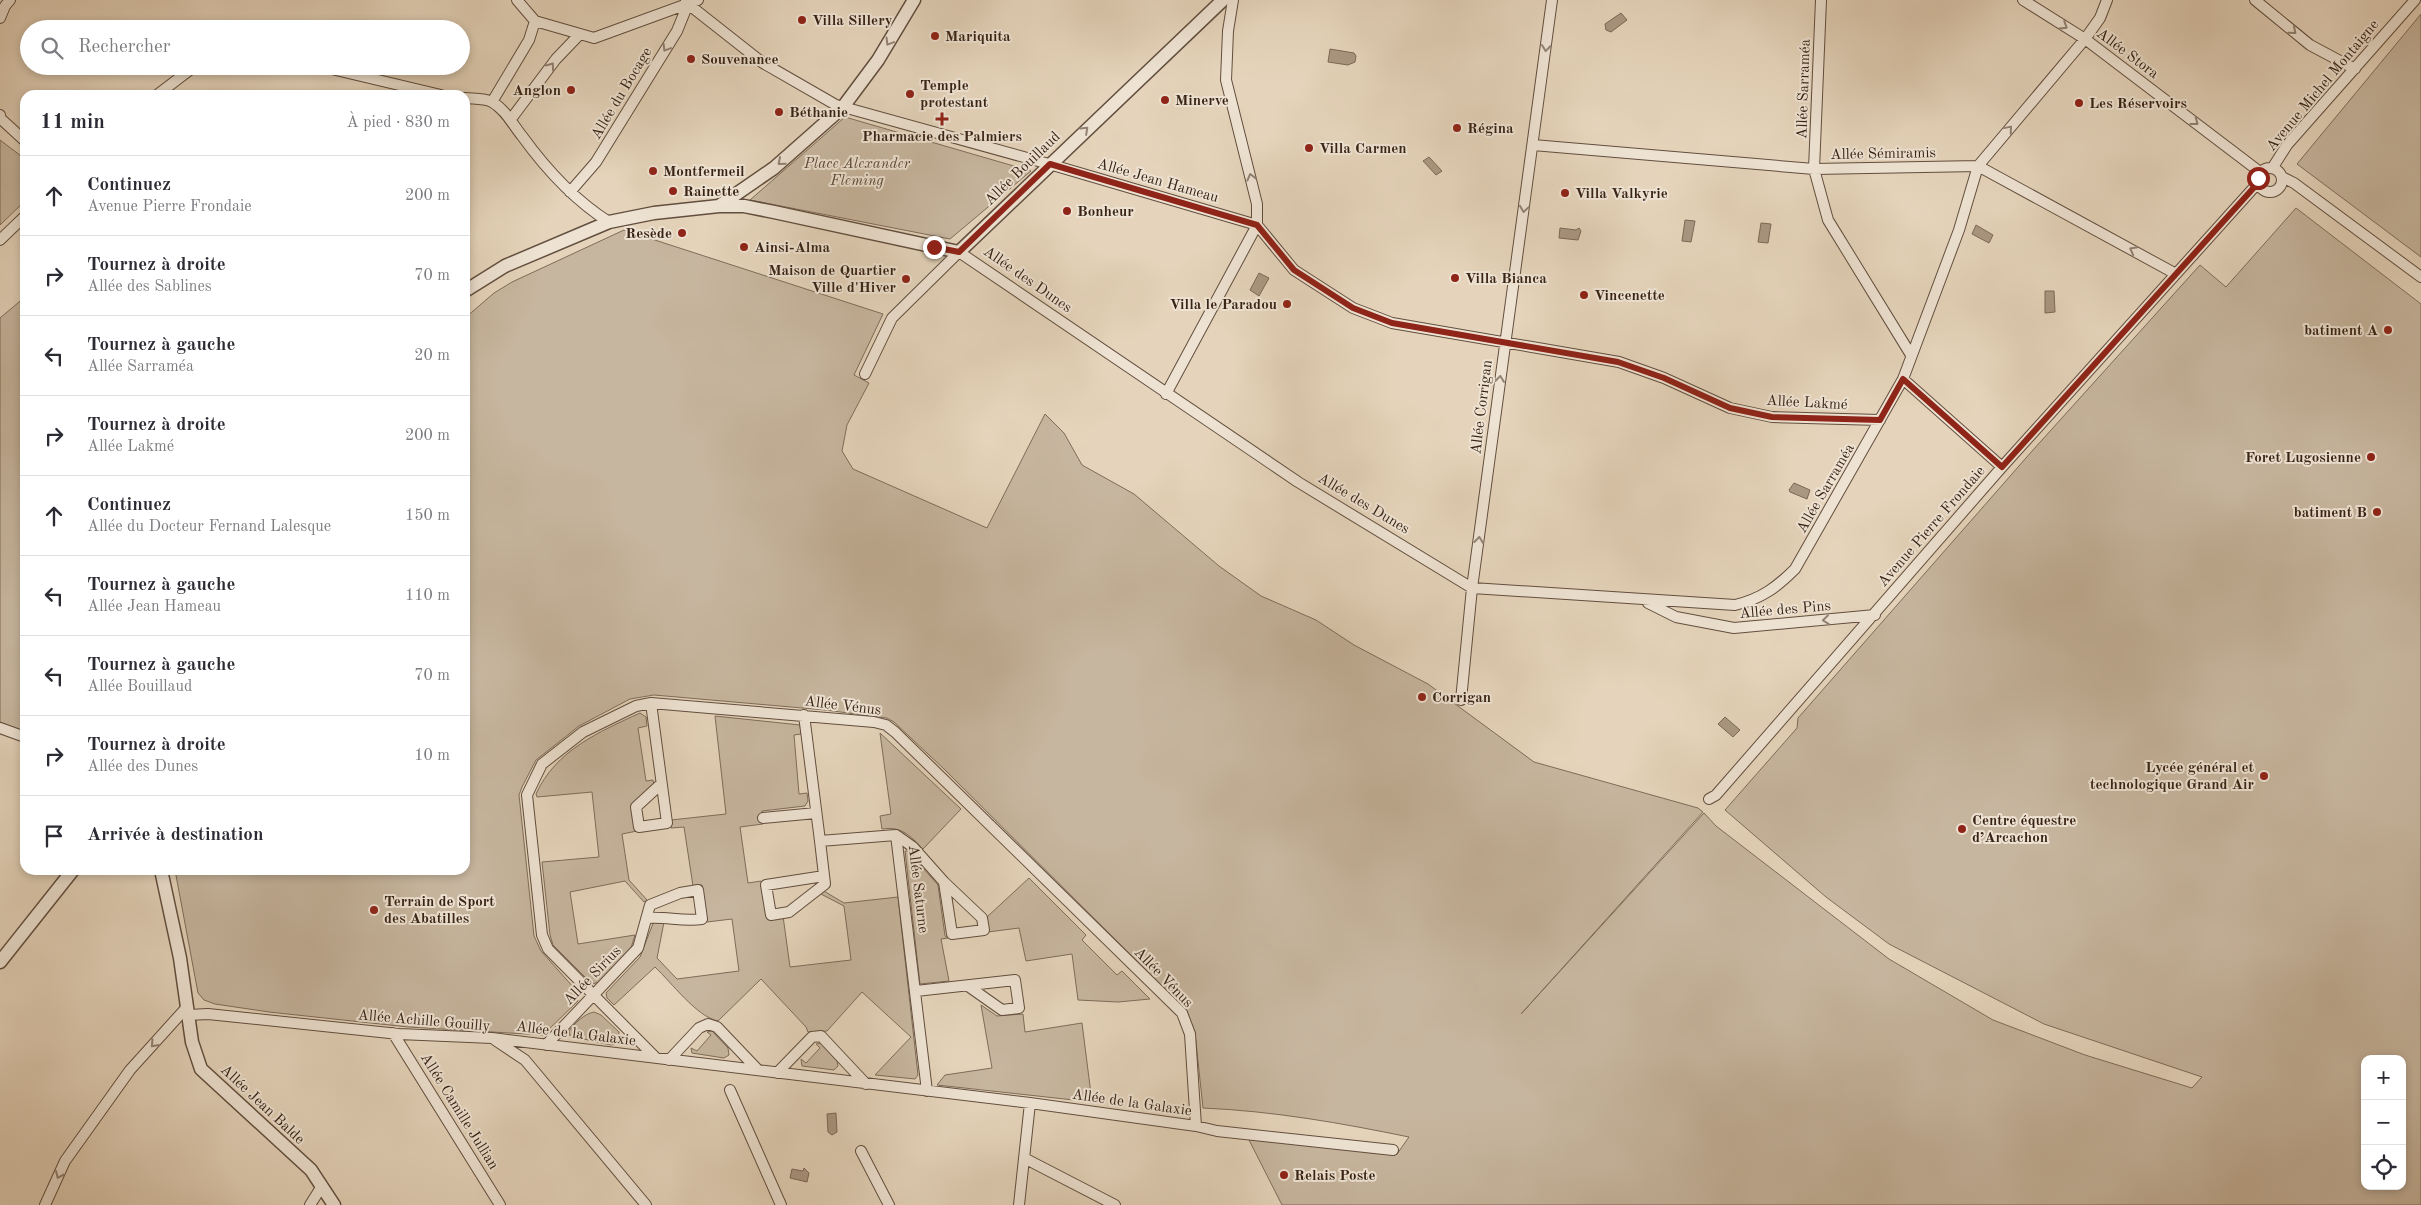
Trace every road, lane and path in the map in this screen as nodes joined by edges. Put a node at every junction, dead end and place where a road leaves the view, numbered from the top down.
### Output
1 (10, 0) edge
2 (517, 0) edge
3 (698, 0) edge
4 (914, 0) edge
5 (1222, 0) edge
6 (1233, 0) edge
7 (1552, 0) edge
8 (1822, 0) edge
9 (2022, 0) edge
10 (2107, 0) edge
11 (2255, 0) edge
12 (2415, 0) edge
13 (687, 2) edge
14 (0, 18) edge
15 (535, 21) junction
16 (580, 35) junction
17 (2085, 39) junction
18 (2355, 69) junction
19 (183, 75) edge
20 (357, 75) edge
21 (164, 90) edge
22 (420, 90) edge
23 (470, 99) edge
24 (492, 102) junction
25 (843, 107) junction
26 (0, 118) edge
27 (511, 119) junction
28 (20, 136) edge
29 (1533, 145) junction
30 (1050, 164) junction
31 (1978, 166) junction
32 (2273, 168) junction
33 (1814, 169) junction
34 (2260, 172) junction
35 (2282, 177) junction
36 (2258, 183) junction
37 (570, 192) junction
38 (719, 206) junction
39 (20, 221) edge
40 (610, 222) junction
41 (1257, 225) junction
42 (0, 240) edge
43 (959, 252) junction
44 (2176, 274) junction
45 (2421, 277) edge
46 (470, 288) edge
47 (1504, 343) junction
48 (1911, 355) junction
49 (865, 374) dead end
50 (1903, 379) junction
51 (1166, 394) junction
52 (1880, 420) junction
53 (2002, 467) junction
54 (1472, 588) junction
55 (1642, 601) junction
56 (1875, 615) junction
57 (1460, 700) dead end
58 (651, 703) junction
59 (804, 715) junction
60 (0, 728) edge
61 (20, 735) edge
62 (661, 784) dead end
63 (1709, 799) dead end
64 (816, 813) junction
65 (763, 818) dead end
66 (896, 835) junction
67 (820, 842) junction
68 (69, 875) edge
69 (162, 875) edge
70 (824, 876) junction
71 (944, 882) junction
72 (647, 918) junction
73 (0, 962) edge
74 (968, 986) junction
75 (916, 991) junction
76 (593, 996) junction
77 (187, 1011) junction
78 (393, 1033) junction
79 (492, 1038) junction
80 (546, 1044) junction
81 (656, 1058) junction
82 (669, 1060) junction
83 (758, 1070) junction
84 (777, 1072) junction
85 (866, 1084) junction
86 (730, 1090) dead end
87 (927, 1091) junction
88 (1030, 1103) junction
89 (1196, 1126) junction
90 (861, 1150) dead end
91 (1393, 1150) dead end
92 (1024, 1158) junction
93 (322, 1186) junction
94 (45, 1205) edge
95 (310, 1205) edge
96 (334, 1205) edge
97 (500, 1205) edge
98 (646, 1205) edge
99 (781, 1205) edge
100 (890, 1205) edge
101 (1019, 1205) edge
102 (1115, 1205) edge

1 - 14 street
2 - 15 street
3 - 13 street
4 -> 25 street
30 -> 5 street, Allée Bouillaud
41 -> 6 street
7 -> 29 street, Allée Corrigan
8 - 33 street, Allée Sarraméa
9 -> 17 street, Allée Stora
10 - 17 street
11 -> 18 street
12 - 18 street, Avenue Michel Montaigne
13 - 16 street
13 - 25 street, Allée Jean Hameau
13 -> 37 street, Allée du Bocage
15 - 16 street
15 - 24 street
27 -> 16 street
31 -> 17 street
17 -> 34 street, Allée Stora
18 - 32 street, Avenue Michel Montaigne
19 - 21 street
20 - 22 street
23 - 24 street
24 - 27 street
25 - 30 street, Allée Jean Hameau
25 -> 38 street
26 - 28 street
27 - 37 street
29 - 33 street, Allée Sémiramis
29 -> 47 street, Allée Corrigan
30 - 41 street, Allée Jean Hameau
30 - 43 street, Allée Bouillaud
31 - 33 street, Allée Sémiramis
44 -> 31 street, Allée Sémiramis
31 - 48 street
32 - 34 street
32 - 35 street
33 - 48 street, Allée Sarraméa
34 - 36 street
35 - 36 street
35 - 45 street
36 - 44 street, Avenue Pierre Frondaie
37 - 40 street
38 - 40 street, Allée des Dunes
38 - 43 street, Allée des Dunes
39 - 42 street
40 - 46 street, Allée des Dunes
41 - 47 street, Allée Lakmé
41 - 51 street
43 - 49 street, Allée Bouillaud
43 - 51 street, Allée des Dunes
44 - 53 street, Avenue Pierre Frondaie
47 - 52 street, Allée Lakmé
54 -> 47 street, Allée Corrigan
48 - 50 street, Allée Sarraméa
50 - 52 street, Allée Sarraméa
50 - 53 street
51 - 54 street, Allée des Dunes
52 - 55 street, Allée Sarraméa
53 - 56 street, Avenue Pierre Frondaie
54 - 55 street, Allée Sarraméa
54 - 57 street, Allée Corrigan
56 -> 55 street, Allée des Pins
56 - 63 street, Avenue Pierre Frondaie
58 - 59 street, Allée Vénus
58 - 62 street
58 - 76 street, Allée Vénus
59 - 64 street
59 - 89 street, Allée Vénus
60 - 61 street
64 - 65 street
64 - 67 street
66 - 67 street, Allée Saturne
66 - 71 street
66 - 75 street, Allée Saturne
67 - 70 street
68 - 73 street
69 - 77 street, Allée Jean Balde
70 - 70 street
71 - 71 street
72 - 72 street, Allée Sirius
72 - 76 street, Allée Sirius
74 - 74 street
74 - 75 street
75 - 87 street, Allée Saturne
76 - 80 street, Allée Sirius
76 - 81 street, Allée de la Galaxie
77 - 78 street, Allée Achille Gouilly
77 - 93 street, Allée Jean Balde
77 -> 94 street
78 - 79 street, Allée Achille Gouilly
78 - 97 street, Allée Camille Jullian
79 - 80 street, Allée de la Galaxie
79 - 98 street, Allée Achille Gouilly
80 - 81 street, Allée de la Galaxie
81 - 82 street, Allée de la Galaxie
82 - 83 street, Allée de la Galaxie
82 - 83 street
83 - 84 street, Allée de la Galaxie
84 - 85 street, Allée de la Galaxie
84 - 85 street
85 - 87 street, Allée de la Galaxie
86 - 99 street
87 - 88 street, Allée de la Galaxie
88 - 89 street, Allée de la Galaxie
88 - 92 street
89 - 91 street, Allée de la Galaxie
90 - 100 street
92 - 101 street
92 - 102 street
93 - 95 street
93 - 96 street, Allée Jean Balde

